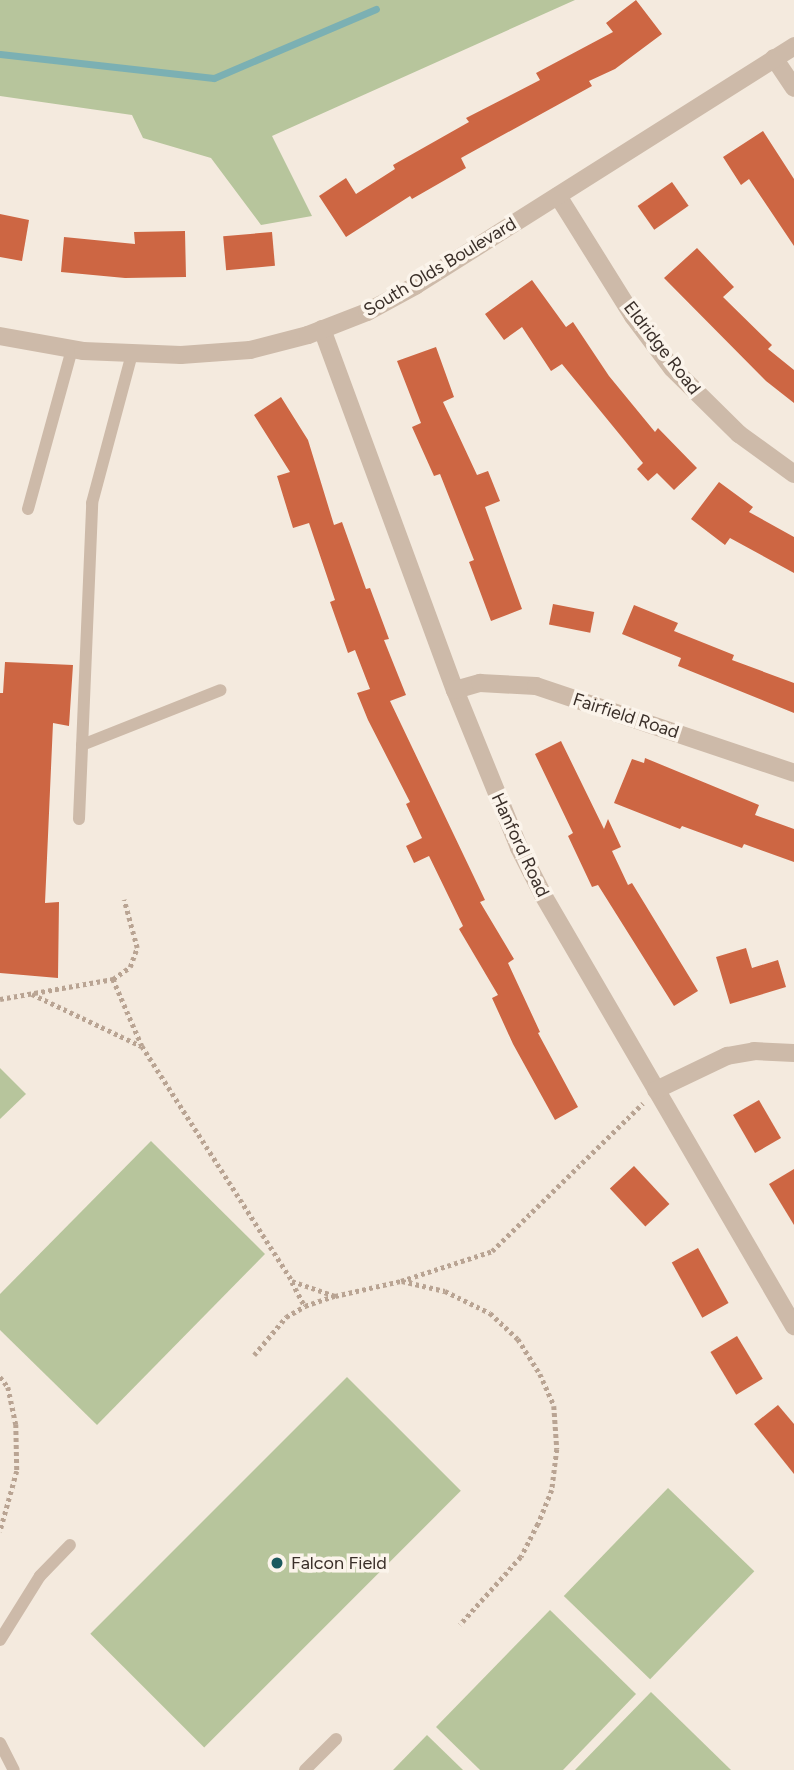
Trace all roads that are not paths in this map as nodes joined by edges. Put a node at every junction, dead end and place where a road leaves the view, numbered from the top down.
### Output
1 (794, 46) edge
2 (774, 58) junction
3 (794, 88) edge
4 (558, 195) junction
5 (322, 330) junction
6 (0, 336) edge
7 (72, 349) junction
8 (132, 354) junction
9 (794, 474) edge
10 (28, 509) dead end
11 (221, 690) dead end
12 (456, 690) junction
13 (89, 742) junction
14 (794, 773) edge
15 (79, 819) dead end
16 (794, 1053) edge
17 (656, 1090) junction
18 (794, 1326) edge
19 (70, 1545) dead end
20 (0, 1640) edge
21 (336, 1739) dead end
22 (0, 1743) edge
23 (7, 1763) edge
24 (305, 1770) edge

1 - 2 street, South Olds Boulevard
2 - 3 street
2 - 4 street, South Olds Boulevard
4 - 5 street, South Olds Boulevard
4 - 9 street, Eldridge Road
5 - 8 street, South Olds Boulevard
5 - 12 street, Hanford Road
6 - 7 street, South Olds Boulevard
7 - 8 street, South Olds Boulevard
7 - 10 lane
8 - 13 lane
11 - 13 lane
12 - 14 street, Fairfield Road
12 - 17 street, Hanford Road
13 - 15 lane
16 - 17 street
17 - 18 street, Hanford Road
19 - 20 lane
21 - 24 lane
22 - 23 lane

